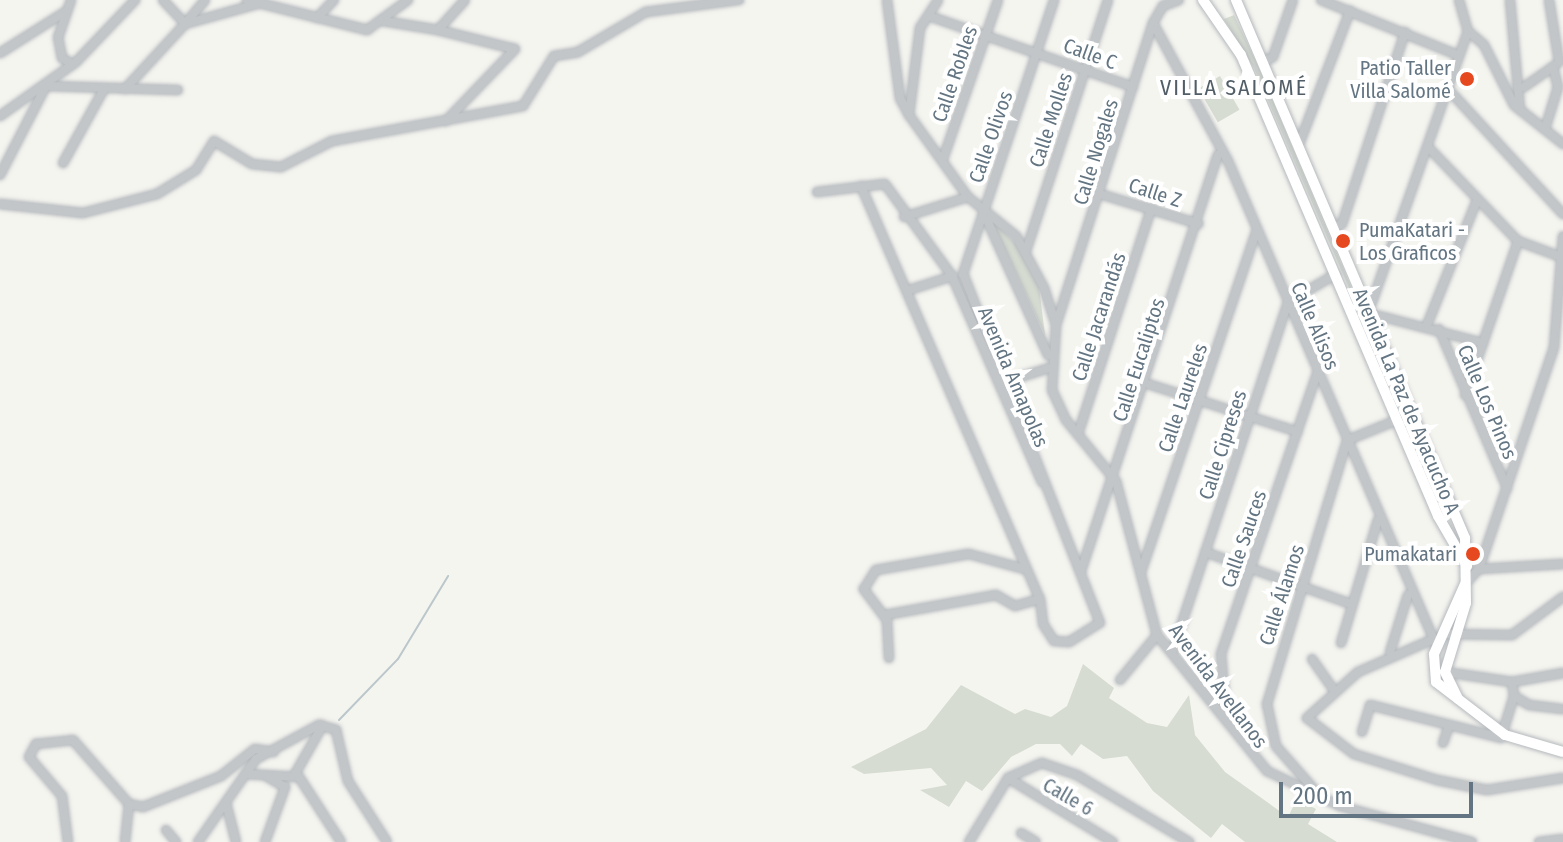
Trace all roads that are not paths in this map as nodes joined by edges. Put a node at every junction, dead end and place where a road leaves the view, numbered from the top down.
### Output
1 (71, 0) edge
2 (135, 0) edge
3 (163, 0) edge
4 (205, 0) edge
5 (247, 0) edge
6 (334, 0) edge
7 (408, 0) edge
8 (465, 0) edge
9 (739, 0) edge
10 (887, 0) edge
11 (938, 0) edge
12 (998, 0) edge
13 (1054, 0) edge
14 (1108, 0) edge
15 (1179, 0) edge
16 (1203, 0) edge
17 (1236, 0) edge
18 (1293, 0) edge
19 (1321, 0) edge
20 (1459, 0) edge
21 (1510, 0) edge
22 (1549, 0) edge
23 (260, 2) edge
24 (1161, 3) edge
25 (1350, 11) junction
26 (65, 12) junction
27 (932, 17) junction
28 (317, 18) junction
29 (383, 21) junction
30 (1153, 23) junction
31 (185, 24) junction
32 (438, 30) junction
33 (1468, 31) junction
34 (1405, 32) junction
35 (986, 35) junction
36 (1037, 52) junction
37 (0, 53) edge
38 (1458, 55) junction
39 (1262, 62) junction
40 (1558, 63) edge
41 (72, 64) junction
42 (1084, 68) junction
43 (46, 86) junction
44 (1133, 87) junction
45 (1524, 87) dead end
46 (104, 89) junction
47 (125, 89) junction
48 (1448, 89) junction
49 (178, 90) dead end
50 (1520, 111) junction
51 (909, 115) junction
52 (0, 116) edge
53 (446, 121) junction
54 (1545, 129) junction
55 (1563, 144) edge
56 (1298, 147) junction
57 (1429, 148) junction
58 (1218, 155) junction
59 (943, 159) junction
60 (63, 163) dead end
61 (0, 175) edge
62 (861, 186) junction
63 (817, 192) dead end
64 (1100, 194) junction
65 (968, 197) junction
66 (1477, 200) junction
67 (0, 204) edge
68 (1151, 209) junction
69 (982, 211) junction
70 (1563, 214) edge
71 (904, 217) junction
72 (1199, 224) junction
73 (1332, 227) junction
74 (1256, 231) junction
75 (1563, 236) edge
76 (1518, 241) junction
77 (1026, 251) junction
78 (1562, 258) edge
79 (963, 274) junction
80 (1336, 274) junction
81 (952, 276) junction
82 (909, 290) junction
83 (1288, 302) junction
84 (1368, 313) junction
85 (1056, 325) junction
86 (1427, 325) junction
87 (1439, 329) junction
88 (1483, 343) junction
89 (1559, 345) edge
90 (1049, 363) junction
91 (1317, 373) junction
92 (1008, 381) junction
93 (1148, 384) junction
94 (1465, 395) junction
95 (1199, 400) junction
96 (1250, 417) junction
97 (1397, 420) junction
98 (1298, 432) junction
99 (1078, 434) junction
100 (1348, 440) junction
101 (1116, 481) junction
102 (1507, 488) junction
103 (1047, 489) junction
104 (1378, 520) junction
105 (1205, 552) junction
106 (1563, 564) edge
107 (1467, 566) junction
108 (1025, 569) junction
109 (1252, 569) junction
110 (1479, 569) junction
111 (1081, 571) junction
112 (1140, 574) junction
113 (1465, 584) junction
114 (1302, 586) junction
115 (1408, 595) junction
116 (1563, 597) edge
117 (1040, 599) junction
118 (1351, 604) junction
119 (885, 615) junction
120 (1157, 635) junction
121 (1448, 636) junction
122 (1341, 643) dead end
123 (1433, 644) junction
124 (1173, 650) junction
125 (1390, 652) junction
126 (889, 658) dead end
127 (1312, 659) dead end
128 (1445, 672) junction
129 (1563, 673) edge
130 (1120, 680) dead end
131 (1512, 682) junction
132 (1333, 689) junction
133 (1514, 696) junction
134 (1458, 699) junction
135 (1563, 709) edge
136 (1424, 711) dead end
137 (1227, 717) junction
138 (1416, 718) junction
139 (323, 725) junction
140 (1449, 726) junction
141 (1362, 732) dead end
142 (1505, 735) junction
143 (1443, 743) dead end
144 (274, 752) junction
145 (1563, 752) edge
146 (1023, 768) junction
147 (262, 773) junction
148 (246, 774) junction
149 (295, 774) junction
150 (1563, 778) edge
151 (1007, 779) junction
152 (1018, 787) junction
153 (1321, 797) junction
154 (226, 803) junction
155 (129, 804) junction
156 (166, 830) dead end
157 (1021, 833) dead end
158 (1563, 839) edge
159 (68, 842) edge
160 (125, 842) edge
161 (176, 842) edge
162 (198, 842) edge
163 (236, 842) edge
164 (265, 842) edge
165 (341, 842) edge
166 (387, 842) edge
167 (967, 842) edge
168 (1036, 842) edge
169 (1113, 842) edge
170 (1189, 842) edge
171 (1472, 842) edge
172 (1539, 842) edge

1 - 26 street
2 - 41 street
3 - 31 street
4 - 31 street
5 - 23 street
6 - 28 street
7 - 29 street
8 - 32 street
9 - 53 street
10 - 51 street
11 - 27 street
12 - 35 street, Calle Robles
13 - 36 street, Calle Olivos
14 - 42 street, Calle Molles
15 - 24 street, Calle Nogales
16 - 80 main road
17 - 39 main road, Avenida La Paz de Ayacucho A
18 - 39 street
19 - 25 street
20 - 33 street
21 - 50 street
22 - 40 street
23 - 28 street
23 - 31 street
24 - 30 street, Calle Nogales
25 - 34 street
25 - 56 street
26 - 37 street
26 - 41 street
27 - 35 street, Calle C
27 - 51 street
28 - 29 street
29 - 32 street
30 - 44 street, Calle Nogales
30 - 58 street, Calle Alisos
31 - 47 street
32 - 53 street
33 - 38 street
33 - 50 street
34 - 38 street
34 - 73 street
35 - 36 street, Calle C
35 - 59 street, Calle Robles
36 - 42 street, Calle C
36 - 69 street, Calle Olivos
38 - 48 street
39 - 56 main road, Avenida La Paz de Ayacucho A
40 - 45 street
40 - 54 street
41 - 43 street
42 - 44 street, Calle C
42 - 77 street, Calle Molles
43 - 46 street
43 - 52 street
43 - 61 street
44 - 64 street, Calle Nogales
46 - 47 street
46 - 60 street
47 - 49 street
48 - 57 street
48 - 70 street
50 - 54 street
51 - 59 street
53 - 67 street
54 - 55 street
56 - 73 main road, Avenida La Paz de Ayacucho A
57 - 66 street
57 - 84 street
58 - 72 street, Calle Eucaliptos
58 - 74 street, Calle Alisos
59 - 65 street
62 - 63 street
62 - 71 street, Avenida Amapolas
62 - 82 street
64 - 68 street, Calle Z
64 - 85 street, Calle Nogales
65 - 69 street
65 - 71 street
66 - 76 street
66 - 86 street
68 - 72 street, Calle Z
68 - 99 street, Calle Jacarandás
69 - 77 street
69 - 79 street, Calle Olivos
69 - 90 street
71 - 81 street, Avenida Amapolas
72 - 93 street, Calle Eucaliptos
73 - 84 main road, Avenida La Paz de Ayacucho A
74 - 83 street, Calle Alisos
74 - 95 street, Calle Laureles
75 - 78 street
76 - 78 street
76 - 88 street
77 - 85 street
78 - 89 street
79 - 81 street
79 - 92 street, Avenida Amapolas
80 - 83 street
80 - 97 main road
81 - 82 street
81 - 103 street, Avenida Amapolas
82 - 108 street
83 - 91 street, Calle Alisos
83 - 96 street, Calle Cipreses
84 - 86 street
84 - 107 main road, Avenida La Paz de Ayacucho A
85 - 90 street, Avenida Avellanos
86 - 87 street
87 - 88 street
87 - 94 street, Calle Los Pinos
88 - 94 street
89 - 102 street
90 - 92 street
90 - 99 street, Avenida Avellanos
91 - 98 street, Calle Sauces
91 - 100 street, Calle Alisos
92 - 103 street, Avenida Amapolas
93 - 95 street
93 - 101 street, Calle Eucaliptos
94 - 102 street, Calle Los Pinos
95 - 96 street
95 - 112 street, Calle Laureles
96 - 98 street
96 - 105 street, Calle Cipreses
97 - 100 street
97 - 107 main road
98 - 109 street, Calle Sauces
99 - 101 street, Avenida Avellanos
100 - 104 street, Calle Alisos
100 - 114 street, Calle Álamos
101 - 111 street, Calle Eucaliptos
101 - 112 street, Avenida Avellanos
102 - 110 street
103 - 111 street, Avenida Amapolas
104 - 115 street, Calle Alisos
104 - 118 street
105 - 109 street
105 - 124 street, Calle Cipreses
106 - 110 street
107 - 113 main road, Avenida La Paz de Ayacucho A
108 - 117 street
108 - 119 street
109 - 114 street
109 - 137 street, Calle Sauces
110 - 113 street
111 - 117 street, Avenida Amapolas
112 - 120 street, Avenida Avellanos
113 - 121 main road, Avenida La Paz de Ayacucho A
114 - 118 street
114 - 153 street, Calle Álamos
115 - 123 street, Calle Alisos
115 - 125 street
116 - 121 street
117 - 119 street
118 - 122 street
119 - 126 street
120 - 124 street, Avenida Avellanos
120 - 130 street
121 - 123 main road
121 - 128 main road
123 - 125 street
123 - 134 main road
124 - 137 street, Avenida Avellanos
125 - 132 street
127 - 132 street
128 - 131 street
128 - 134 main road
129 - 131 street
131 - 133 street
132 - 150 street
133 - 135 street
133 - 142 street
134 - 142 main road
136 - 138 street
137 - 153 street, Avenida Avellanos
138 - 140 street
138 - 141 street
139 - 144 street
139 - 149 street
139 - 166 street
140 - 142 street
140 - 143 street
142 - 145 main road
144 - 148 street
144 - 155 street
146 - 151 street
146 - 152 street
146 - 170 street
147 - 148 street
147 - 149 street
147 - 164 street
148 - 154 street
149 - 165 street
151 - 152 street, Calle 6
151 - 167 street
152 - 169 street, Calle 6
153 - 171 street, Avenida Avellanos
154 - 162 street
154 - 163 street
155 - 159 street
155 - 160 street
156 - 161 street
157 - 168 street
158 - 172 street

